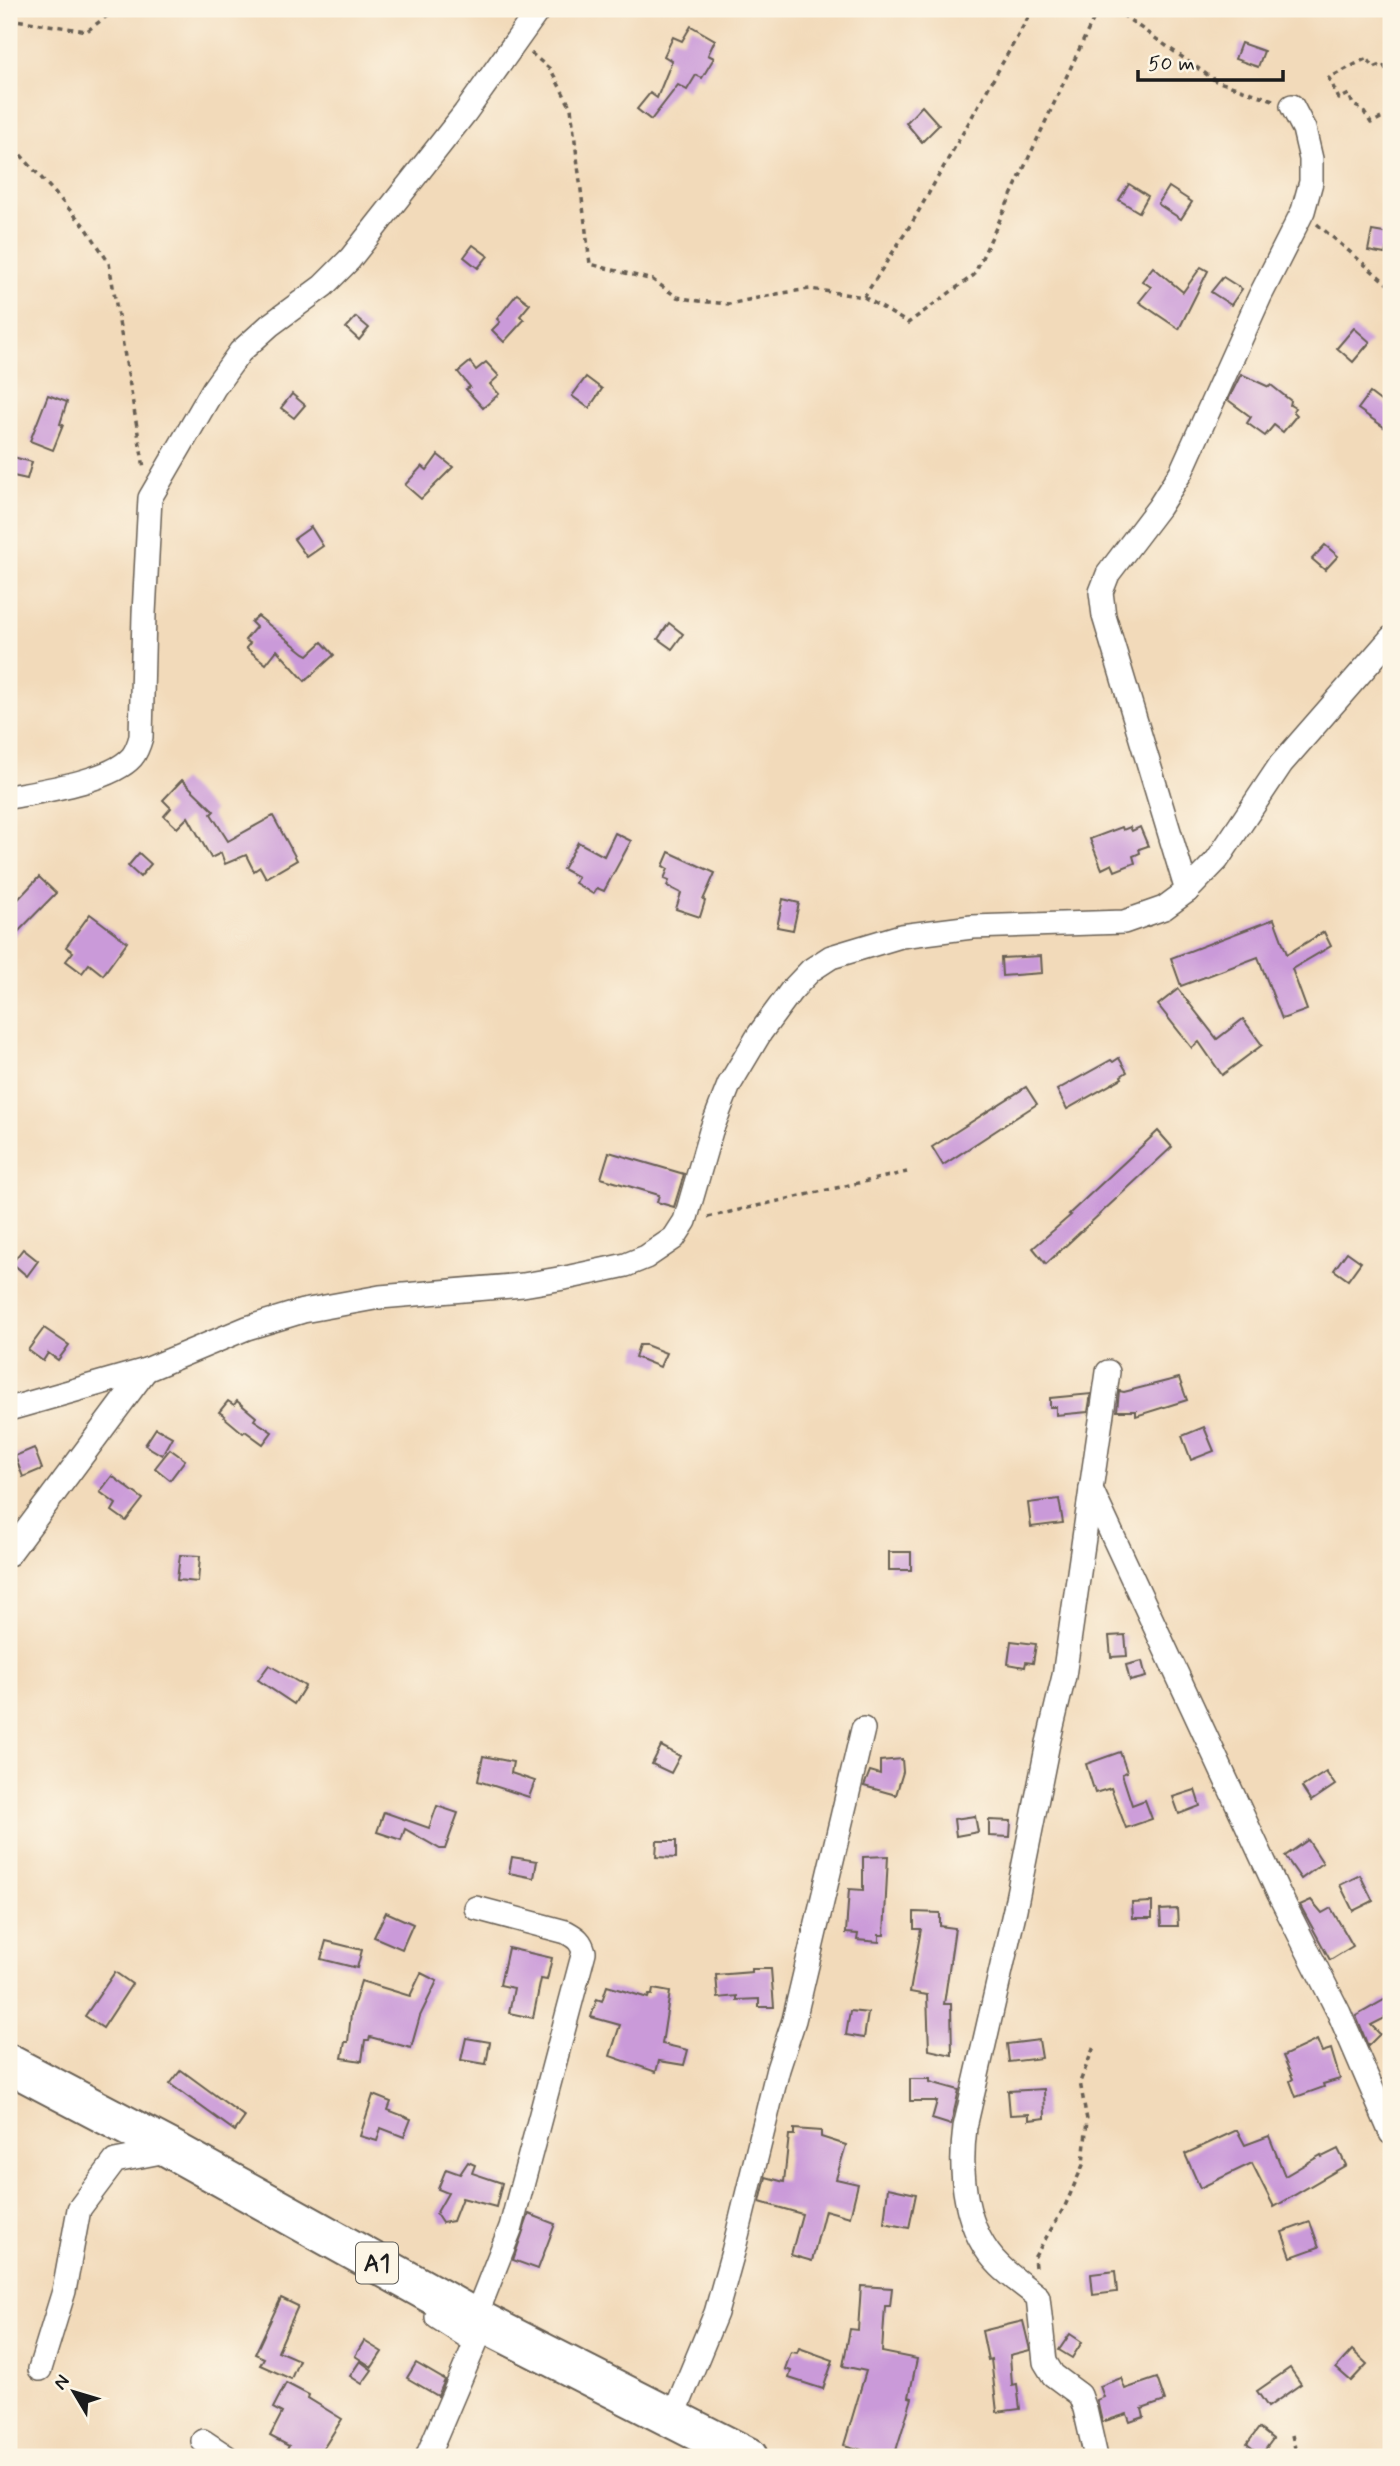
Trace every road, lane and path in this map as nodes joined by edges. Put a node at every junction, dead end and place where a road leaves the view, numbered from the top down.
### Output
1 (116, 9) edge
2 (539, 9) edge
3 (1033, 9) edge
4 (1098, 9) edge
5 (1114, 9) edge
6 (9, 19) edge
7 (517, 40) junction
8 (1391, 78) edge
9 (1391, 95) edge
10 (1292, 106) joint
11 (1391, 112) edge
12 (9, 139) edge
13 (1303, 211) junction
14 (1391, 287) edge
15 (864, 297) junction
16 (150, 498) junction
17 (1391, 638) edge
18 (9, 797) edge
19 (1187, 891) junction
20 (907, 1172) dead end
21 (685, 1221) junction
22 (146, 1370) junction
23 (1108, 1372) dead end
24 (9, 1409) edge
25 (1091, 1489) junction
26 (9, 1554) edge
27 (863, 1730) dead end
28 (476, 1908) dead end
29 (1095, 2044) dead end
30 (9, 2064) edge
31 (1391, 2133) edge
32 (169, 2148) junction
33 (1038, 2297) junction
34 (475, 2318) junction
35 (40, 2369) dead end
36 (673, 2417) junction
37 (1292, 2435) dead end
38 (203, 2441) dead end
39 (227, 2457) edge
40 (427, 2457) edge
41 (748, 2457) edge
42 (1096, 2457) edge
43 (1297, 2457) edge

1 - 6 path
2 - 7 street
3 - 15 path
4 - 15 path
5 - 10 path
7 - 15 path
7 - 16 street
8 - 11 path
9 - 11 path
10 - 13 street
12 - 16 path
13 - 14 path
13 - 19 street
16 - 18 street
17 - 19 street
19 - 21 street
20 - 21 path
21 - 22 street
22 - 24 street
22 - 26 street
23 - 25 street
25 - 31 street
25 - 33 street
27 - 36 street
28 - 34 street
29 - 33 path
30 - 32 highway, A1
32 - 34 highway, A1
32 - 35 street
32 - 40 street
33 - 42 street
34 - 36 highway, A1
36 - 41 highway, A1
37 - 43 path
38 - 39 street

